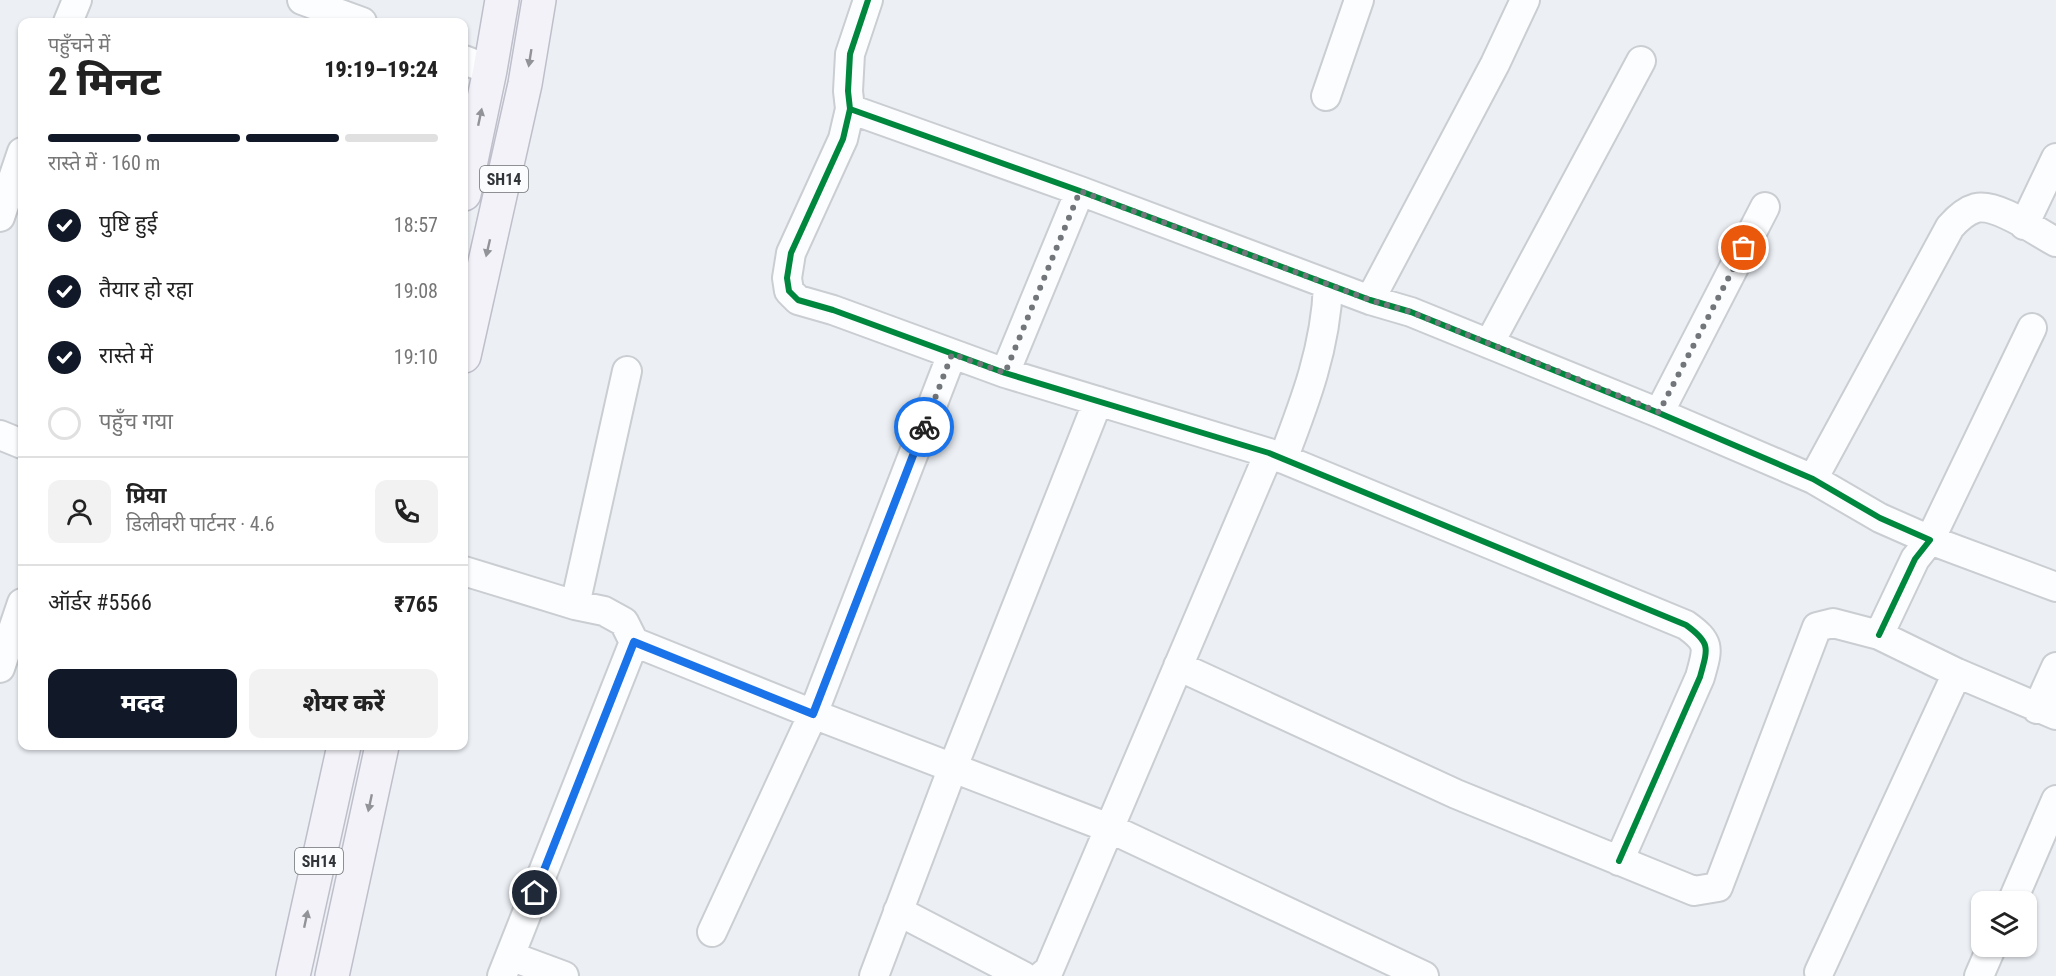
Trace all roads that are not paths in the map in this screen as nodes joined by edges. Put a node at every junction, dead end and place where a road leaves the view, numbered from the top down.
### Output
1 (77, 0) edge
2 (302, 0) edge
3 (502, 0) edge
4 (539, 0) edge
5 (868, 0) edge
6 (1359, 0) edge
7 (1525, 0) edge
8 (70, 18) edge
9 (352, 18) edge
10 (1641, 61) dead end
11 (477, 65) edge
12 (1326, 96) dead end
13 (850, 109) junction
14 (468, 154) edge
15 (2056, 158) edge
16 (18, 165) edge
17 (1080, 191) junction
18 (1765, 207) dead end
19 (0, 217) edge
20 (2024, 225) junction
21 (2056, 242) edge
22 (1328, 285) junction
23 (1370, 300) junction
24 (2032, 328) dead end
25 (468, 338) edge
26 (1489, 344) junction
27 (952, 354) junction
28 (627, 371) dead end
29 (1005, 373) junction
30 (1098, 402) junction
31 (1659, 412) junction
32 (0, 435) edge
33 (18, 442) edge
34 (1276, 456) junction
35 (1813, 479) junction
36 (1930, 540) junction
37 (468, 572) edge
38 (2056, 587) edge
39 (575, 605) junction
40 (18, 622) edge
41 (1879, 635) junction
42 (634, 642) junction
43 (1178, 666) junction
44 (2056, 667) edge
45 (0, 668) edge
46 (1957, 673) junction
47 (2047, 712) edge
48 (813, 714) junction
49 (343, 750) edge
50 (381, 750) edge
51 (953, 767) junction
52 (2056, 800) edge
53 (1109, 828) junction
54 (1619, 861) junction
55 (2017, 891) edge
56 (898, 911) junction
57 (712, 932) dead end
58 (1987, 957) edge
59 (506, 966) edge
60 (1819, 972) dead end
61 (293, 976) edge
62 (332, 976) edge
63 (564, 976) edge
64 (874, 976) edge
65 (1023, 976) edge
66 (1042, 976) edge
67 (1424, 976) edge
68 (1979, 976) edge

1 - 8 street
2 - 9 street
3 - 11 main road, SH14
4 -> 25 main road, SH14
5 - 13 street
6 - 12 street
7 - 23 street
10 - 26 street
14 -> 11 main road, SH14
13 - 17 street
13 - 27 street
15 - 20 street
16 - 19 street
17 - 22 street
17 - 29 street
18 - 31 street
20 - 21 street
20 - 35 street
22 - 23 street
22 - 34 street
23 - 26 street
24 - 36 street
26 - 31 street
27 - 29 street
27 - 48 street
28 - 39 street
29 - 30 street
30 - 34 street
30 - 51 street
31 - 35 street
32 - 33 street
34 - 43 street
34 - 54 street
35 - 36 street
36 - 38 street
36 - 41 street
37 - 39 street
39 - 42 street
40 - 45 street
41 - 46 street
41 - 54 street
42 - 48 street
42 - 59 street
43 - 53 street
43 - 54 street
44 - 47 street
46 - 47 street
46 - 60 street
48 - 51 street
48 - 57 street
61 -> 49 main road, SH14
50 -> 62 main road, SH14
51 - 53 street
51 - 56 street
52 - 55 street
53 - 66 street
53 - 67 street
56 - 64 street
56 - 65 street
58 - 68 street
59 - 63 street

